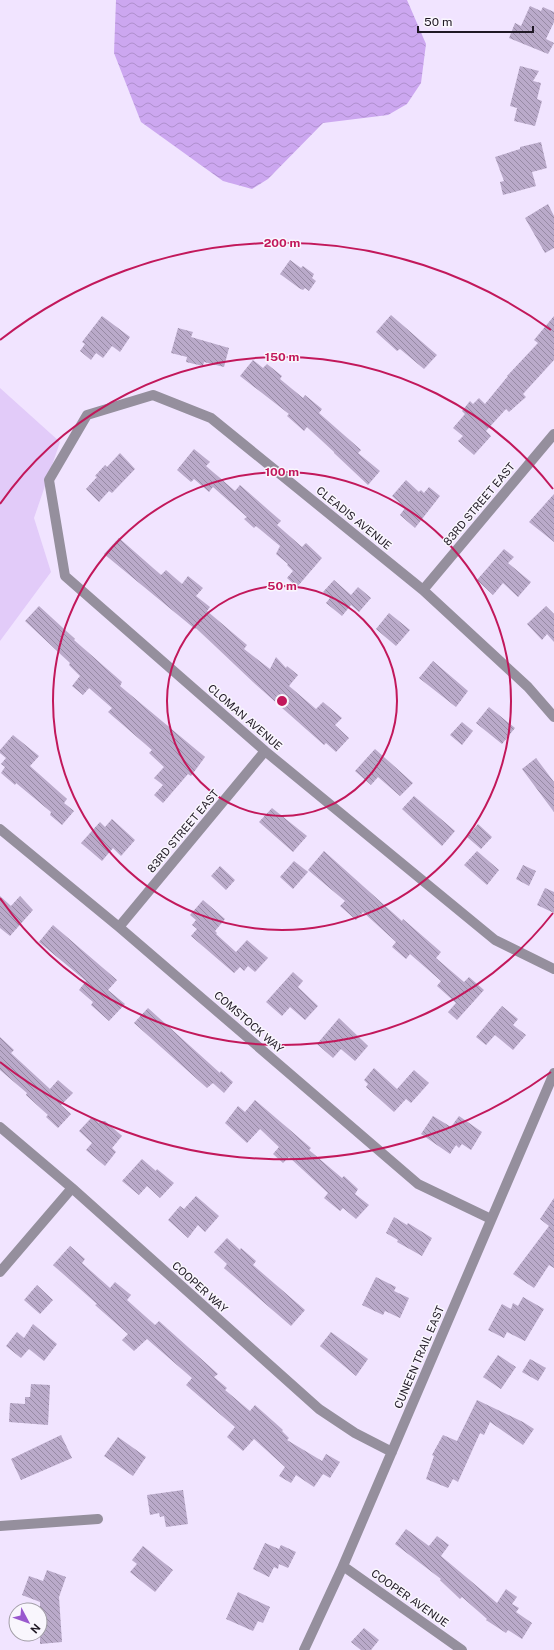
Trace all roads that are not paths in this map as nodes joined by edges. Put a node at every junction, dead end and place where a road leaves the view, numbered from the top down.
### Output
1 (87, 415) joint
2 (554, 434) edge
3 (423, 590) junction
4 (554, 717) edge
5 (265, 751) junction
6 (0, 829) edge
7 (119, 927) junction
8 (554, 969) edge
9 (554, 1073) edge
10 (0, 1127) edge
11 (72, 1188) junction
12 (491, 1219) junction
13 (0, 1272) edge
14 (392, 1452) junction
15 (98, 1519) dead end
16 (0, 1526) edge
17 (343, 1566) junction
18 (304, 1650) edge
19 (462, 1650) edge

1 - 3 street, CLEADIS AVENUE
1 - 5 street, CLOMAN AVENUE
2 - 3 street, 83RD STREET EAST
3 - 4 street, CLEADIS AVENUE
5 - 7 street, 83RD STREET EAST
5 - 8 street, CLOMAN AVENUE
6 - 7 street, COMSTOCK WAY
7 - 12 street, COMSTOCK WAY
9 - 12 street, CUNEEN TRAIL EAST
10 - 11 street, COOPER WAY
11 - 13 street
11 - 14 street, COOPER WAY
12 - 14 street, CUNEEN TRAIL EAST
14 - 17 street, CUNEEN TRAIL EAST
15 - 16 street
17 - 18 street, CUNEEN TRAIL EAST
17 - 19 street, COOPER AVENUE

